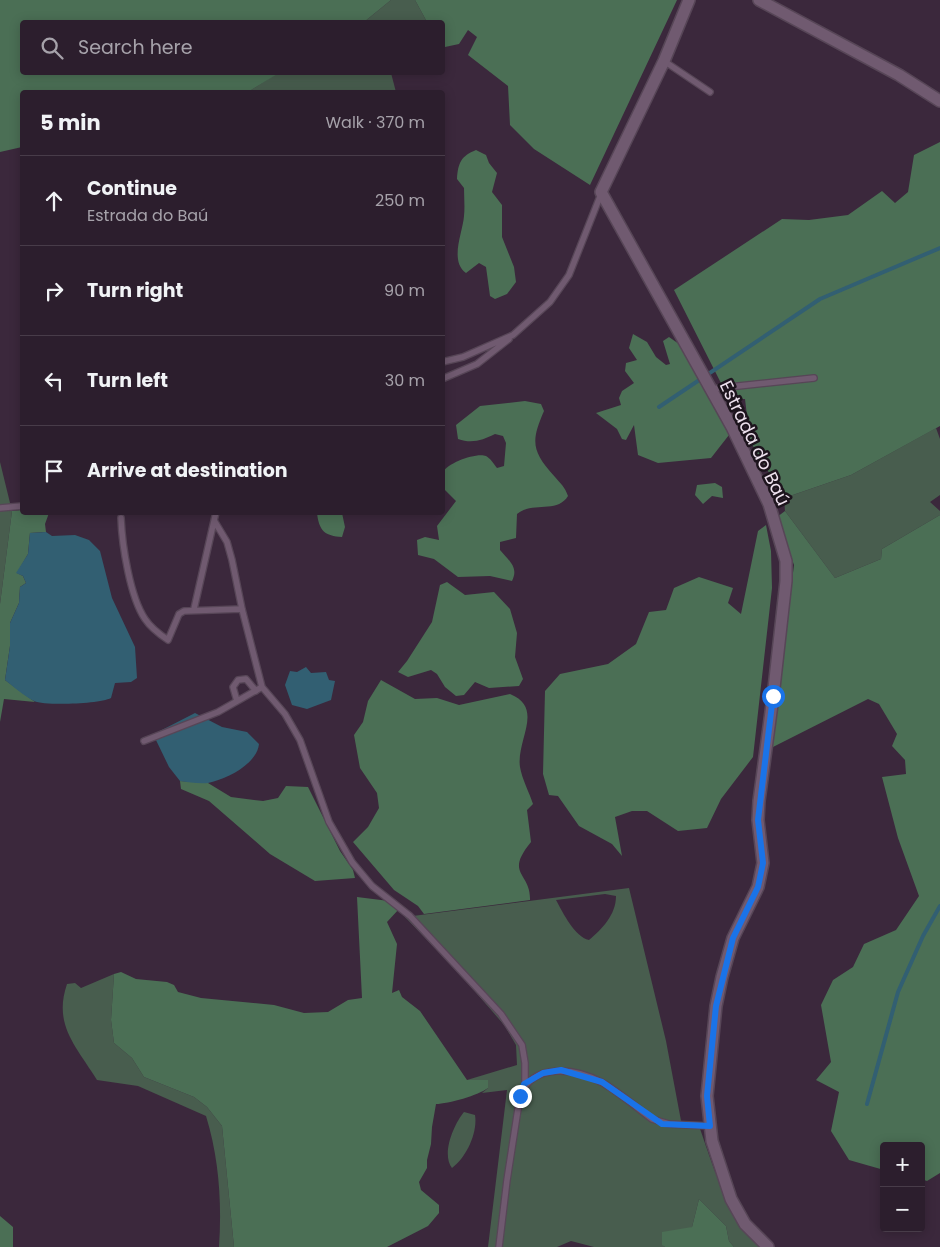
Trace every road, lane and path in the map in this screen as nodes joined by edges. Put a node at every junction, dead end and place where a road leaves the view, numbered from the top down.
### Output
1 (689, 0) edge
2 (759, 0) edge
3 (664, 61) junction
4 (710, 92) dead end
5 (940, 101) edge
6 (602, 192) junction
7 (513, 335) junction
8 (445, 361) edge
9 (445, 378) edge
10 (814, 378) dead end
11 (710, 388) junction
12 (20, 506) edge
13 (0, 508) edge
14 (215, 515) edge
15 (121, 518) dead end
16 (214, 522) junction
17 (194, 609) junction
18 (242, 609) junction
19 (262, 687) junction
20 (256, 691) junction
21 (237, 701) junction
22 (144, 741) dead end
23 (524, 1084) junction
24 (710, 1126) junction
25 (499, 1247) edge
26 (768, 1247) edge

1 - 3 street
2 - 5 street
3 - 4 lane
3 - 6 street
6 - 7 lane
6 - 11 street, Estrada do Baú
7 - 8 lane
7 - 9 lane
10 - 11 lane
11 - 24 street, Estrada do Baú
12 - 13 lane
14 - 16 lane
15 - 17 lane
16 - 17 lane
16 - 18 lane
17 - 18 lane
18 - 19 lane
19 - 20 lane
19 - 23 lane
20 - 21 lane
20 - 21 lane
21 - 22 lane
23 - 24 lane
23 - 25 lane
24 - 26 street, Estrada do Baú

